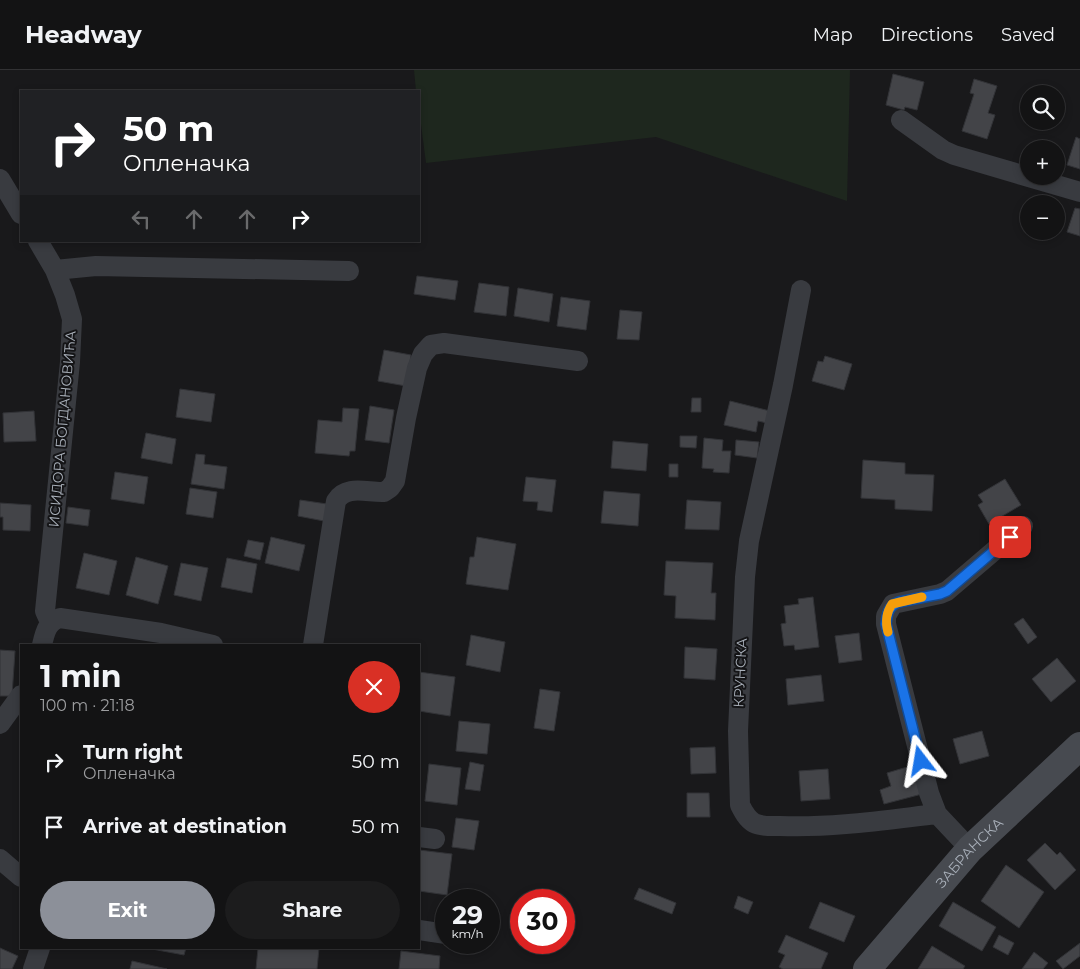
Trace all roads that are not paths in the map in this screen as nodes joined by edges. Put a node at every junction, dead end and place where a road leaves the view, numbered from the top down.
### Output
1 (901, 120) dead end
2 (0, 179) edge
3 (1080, 192) edge
4 (20, 212) edge
5 (39, 242) edge
6 (55, 270) junction
7 (349, 272) dead end
8 (801, 290) dead end
9 (578, 361) dead end
10 (1023, 526) dead end
11 (50, 622) junction
12 (42, 644) edge
13 (209, 644) edge
14 (313, 644) edge
15 (20, 696) edge
16 (0, 724) edge
17 (1080, 746) edge
18 (937, 814) junction
19 (970, 849) junction
20 (0, 859) edge
21 (20, 876) edge
22 (420, 930) edge
23 (435, 932) edge
24 (40, 949) edge
25 (33, 969) edge
26 (867, 969) edge

1 - 3 street
2 - 4 street
5 - 6 street, ИСИДОРА БОГДАНОВИЋА
6 - 7 street
6 - 11 street, ИСИДОРА БОГДАНОВИЋА
8 - 18 street, КРУНСКА
9 - 14 street
10 - 18 street
11 - 12 street, ИСИДОРА БОГДАНОВИЋА
11 - 13 street
15 - 16 street
17 - 19 street, ЗАБРАНСКА
18 - 19 street
19 - 26 street, ЗАБРАНСКА
20 - 21 street
22 - 23 street
24 - 25 street

